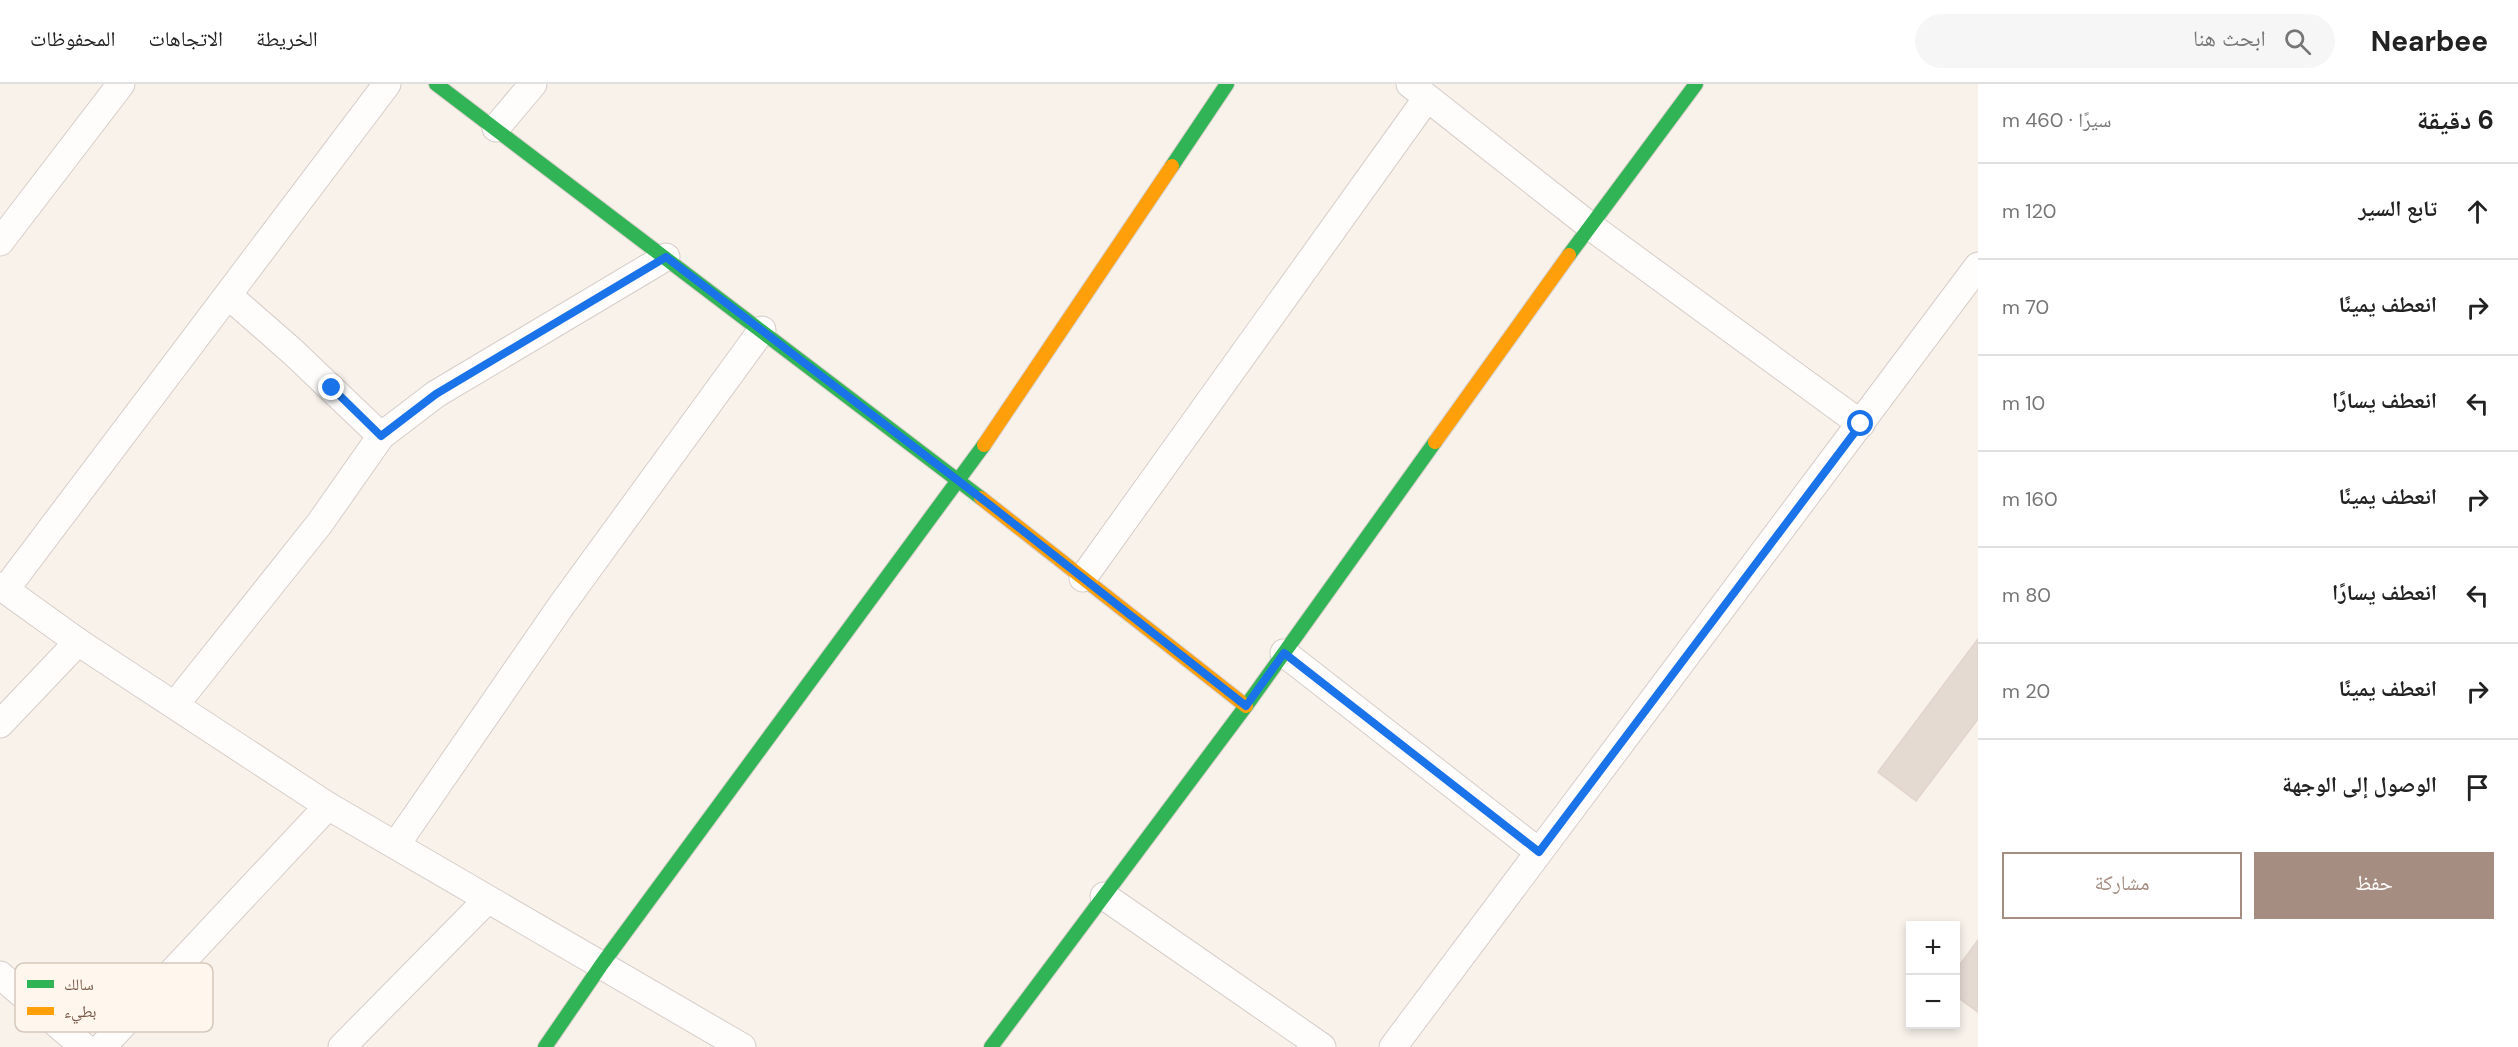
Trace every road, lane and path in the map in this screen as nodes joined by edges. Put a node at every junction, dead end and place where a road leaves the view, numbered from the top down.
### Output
1 (121, 84) edge
2 (387, 84) edge
3 (436, 84) edge
4 (533, 84) edge
5 (1227, 84) edge
6 (1696, 84) edge
7 (1418, 91) edge
8 (496, 128) junction
9 (1590, 226) junction
10 (0, 242) edge
11 (666, 257) junction
12 (1978, 266) edge
13 (229, 296) junction
14 (762, 330) junction
15 (1861, 424) junction
16 (381, 436) junction
17 (960, 482) junction
18 (1083, 578) junction
19 (2, 588) edge
20 (78, 642) junction
21 (1284, 653) junction
22 (175, 705) junction
23 (1246, 706) junction
24 (0, 724) edge
25 (328, 807) junction
26 (396, 845) junction
27 (1539, 852) junction
28 (1104, 896) junction
29 (487, 900) junction
30 (181, 963) edge
31 (602, 964) junction
32 (0, 975) edge
33 (15, 988) edge
34 (66, 1032) edge
35 (116, 1032) edge
36 (84, 1047) edge
37 (102, 1047) edge
38 (342, 1047) edge
39 (545, 1047) edge
40 (742, 1047) edge
41 (991, 1047) edge
42 (1322, 1047) edge
43 (1393, 1047) edge

1 - 10 street
2 - 13 street
3 - 8 street
4 - 8 street
5 - 17 street
6 - 9 street
7 - 9 street
7 - 18 street
8 - 11 street
9 - 15 street
9 - 21 street
11 - 14 street
11 - 16 street
12 - 15 street
13 - 16 street
13 - 19 street
14 - 17 street
14 - 26 street
15 - 27 street
16 - 22 street
17 - 18 street
17 - 31 street
18 - 23 street
19 - 20 street
20 - 22 street
20 - 24 street
21 - 23 street
21 - 27 street
22 - 25 street
23 - 28 street
25 - 26 street
25 - 30 street
26 - 29 street
27 - 43 street
28 - 41 street
28 - 42 street
29 - 31 street
29 - 38 street
31 - 39 street
31 - 40 street
32 - 33 street
34 - 36 street
35 - 37 street

